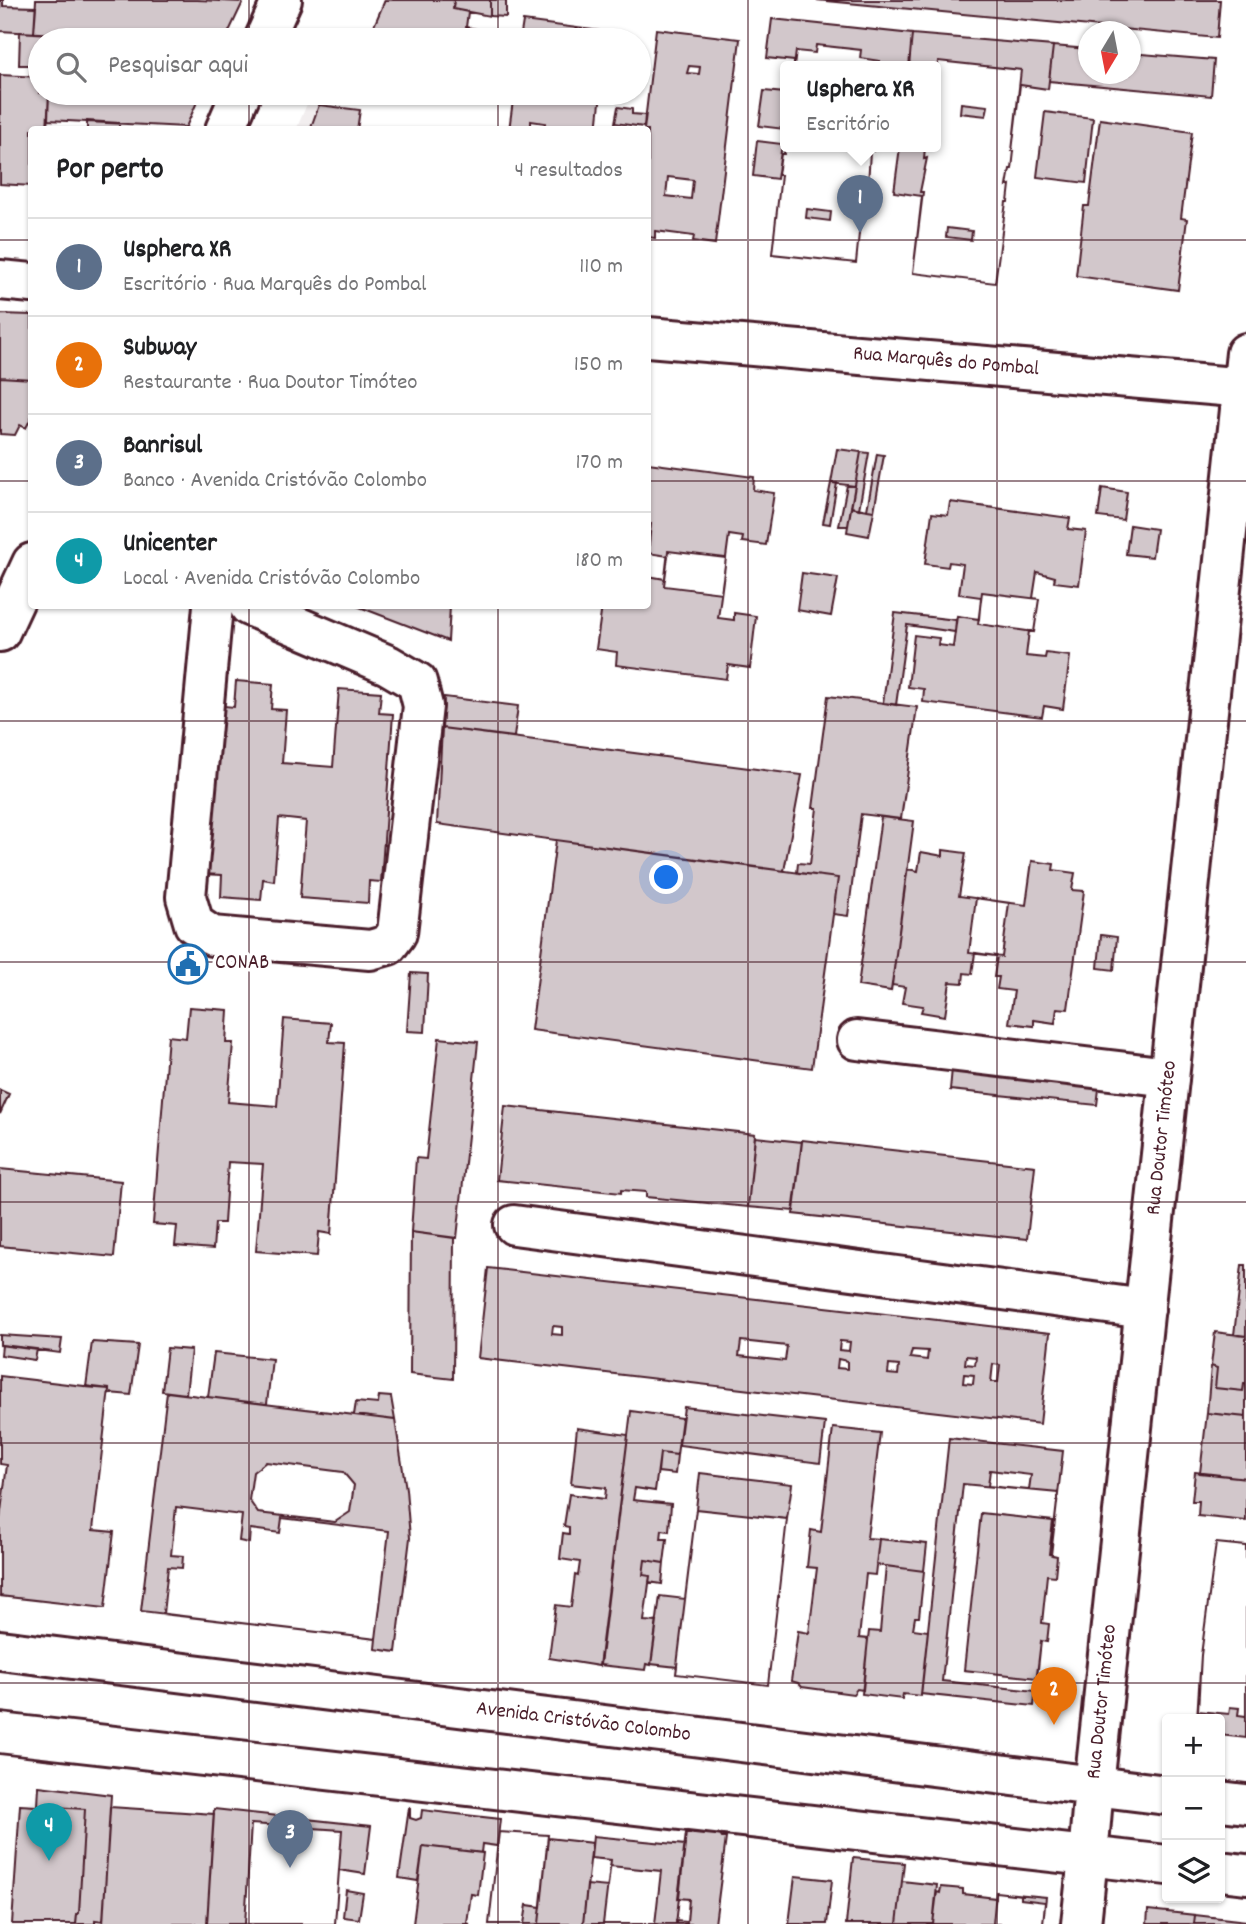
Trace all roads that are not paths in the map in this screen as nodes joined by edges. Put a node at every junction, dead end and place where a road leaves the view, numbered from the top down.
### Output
1 (282, 0) edge
2 (269, 28) edge
3 (236, 105) edge
4 (227, 126) edge
5 (0, 281) edge
6 (28, 284) edge
7 (651, 337) edge
8 (1245, 376) edge
9 (28, 572) edge
10 (213, 609) edge
11 (256, 609) edge
12 (0, 632) edge
13 (857, 1040) dead end
14 (1169, 1077) junction
15 (514, 1225) dead end
16 (1145, 1309) junction
17 (0, 1650) edge
18 (0, 1733) edge
19 (1094, 1786) junction
20 (1162, 1794) edge
21 (1225, 1802) edge
22 (1246, 1804) edge
23 (1088, 1857) junction
24 (1162, 1864) edge
25 (1225, 1872) edge
26 (1246, 1874) edge
27 (1081, 1924) edge

1 - 2 main road
3 - 4 main road
5 - 6 main road
7 - 8 main road, Rua Marquês do Pombal
8 - 14 main road, Rua Doutor Timóteo
9 - 12 main road
10 - 11 main road
13 - 14 main road
14 - 16 main road, Rua Doutor Timóteo
15 - 16 main road
16 - 19 main road, Rua Doutor Timóteo
17 - 19 main road, Avenida Cristóvão Colombo
18 - 23 main road
19 - 20 main road, Avenida Cristóvão Colombo
19 - 23 main road, Rua Doutor Timóteo
21 - 22 main road
23 - 24 main road
23 - 27 main road, Rua Doutor Timóteo
25 - 26 main road

